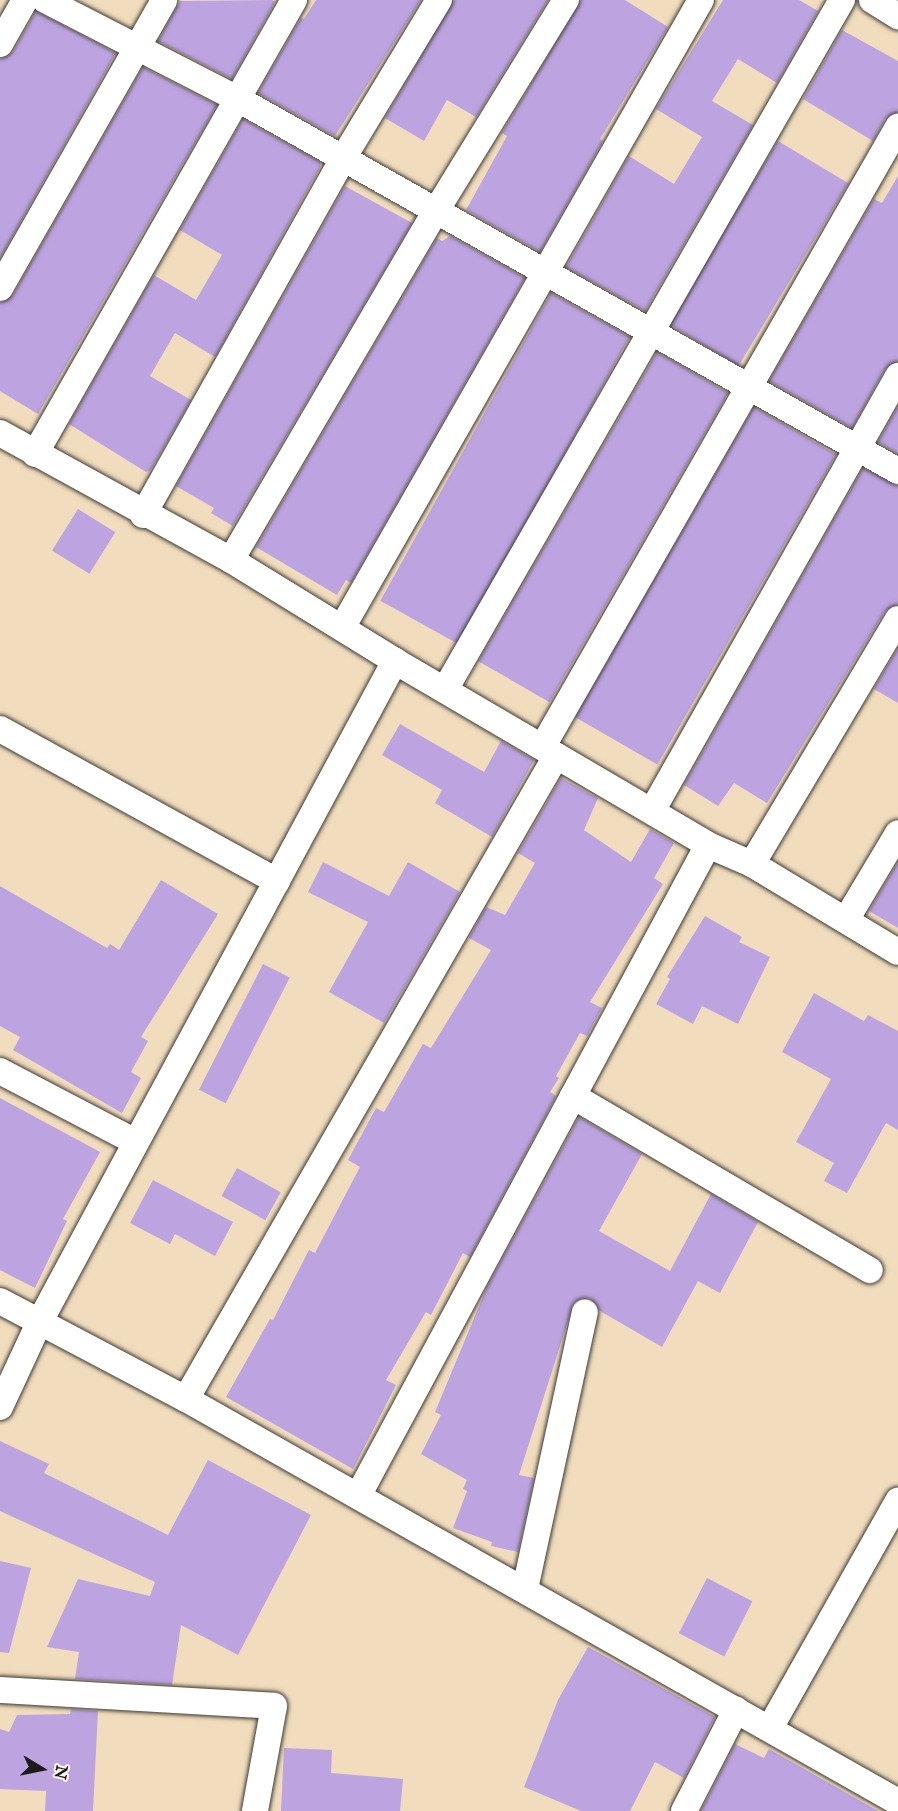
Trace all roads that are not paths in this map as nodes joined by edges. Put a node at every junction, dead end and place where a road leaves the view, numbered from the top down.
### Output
1 (26, 0) edge
2 (45, 0) edge
3 (164, 0) edge
4 (294, 0) edge
5 (439, 0) edge
6 (566, 0) edge
7 (701, 0) edge
8 (842, 0) edge
9 (872, 0) edge
10 (898, 16) edge
11 (0, 44) edge
12 (138, 46) junction
13 (236, 98) junction
14 (898, 128) edge
15 (342, 160) junction
16 (436, 211) junction
17 (546, 272) junction
18 (0, 288) edge
19 (653, 333) junction
20 (898, 376) edge
21 (747, 389) junction
22 (0, 433) edge
23 (856, 449) junction
24 (35, 454) junction
25 (898, 471) edge
26 (143, 514) junction
27 (231, 560) junction
28 (898, 619) edge
29 (343, 626) junction
30 (395, 662) junction
31 (446, 688) junction
32 (0, 729) edge
33 (550, 751) junction
34 (652, 811) junction
35 (898, 833) edge
36 (708, 845) junction
37 (753, 864) junction
38 (277, 881) junction
39 (846, 920) junction
40 (898, 952) edge
41 (0, 1071) edge
42 (573, 1096) junction
43 (136, 1142) junction
44 (870, 1269) dead end
45 (0, 1300) edge
46 (585, 1312) dead end
47 (39, 1323) junction
48 (186, 1399) junction
49 (0, 1407) edge
50 (358, 1496) junction
51 (898, 1501) edge
52 (525, 1589) junction
53 (0, 1690) edge
54 (736, 1710) junction
55 (770, 1728) junction
56 (898, 1803) edge
57 (255, 1811) edge
58 (684, 1811) edge

1 - 11 street
2 - 12 street
3 - 12 street
4 - 13 street
5 - 15 street
6 - 16 street
7 - 17 street
8 - 19 street
9 - 10 street
12 - 13 street
12 - 18 street
13 - 15 street
13 - 24 street
14 - 21 street
15 - 16 street
15 - 26 street
16 - 17 street
16 - 27 street
17 - 19 street
17 - 29 street
19 - 21 street
19 - 31 street
20 - 23 street
21 - 23 street
21 - 33 street
22 - 24 street
23 - 25 street
23 - 34 street
24 - 26 street
26 - 27 street
27 - 29 street
28 - 37 street
29 - 30 street
30 - 31 street
30 - 38 street
31 - 33 street
32 - 38 street
33 - 34 street
33 - 48 street
34 - 36 street
35 - 39 street
36 - 37 street
36 - 42 street
37 - 39 street
38 - 43 street
39 - 40 street
41 - 43 street
42 - 44 street
42 - 50 street
43 - 47 street
45 - 47 street
46 - 52 street
47 - 48 street
47 - 49 street
48 - 50 street
50 - 52 street
51 - 55 street
52 - 54 street
53 - 57 street
54 - 55 street
54 - 58 street
55 - 56 street

